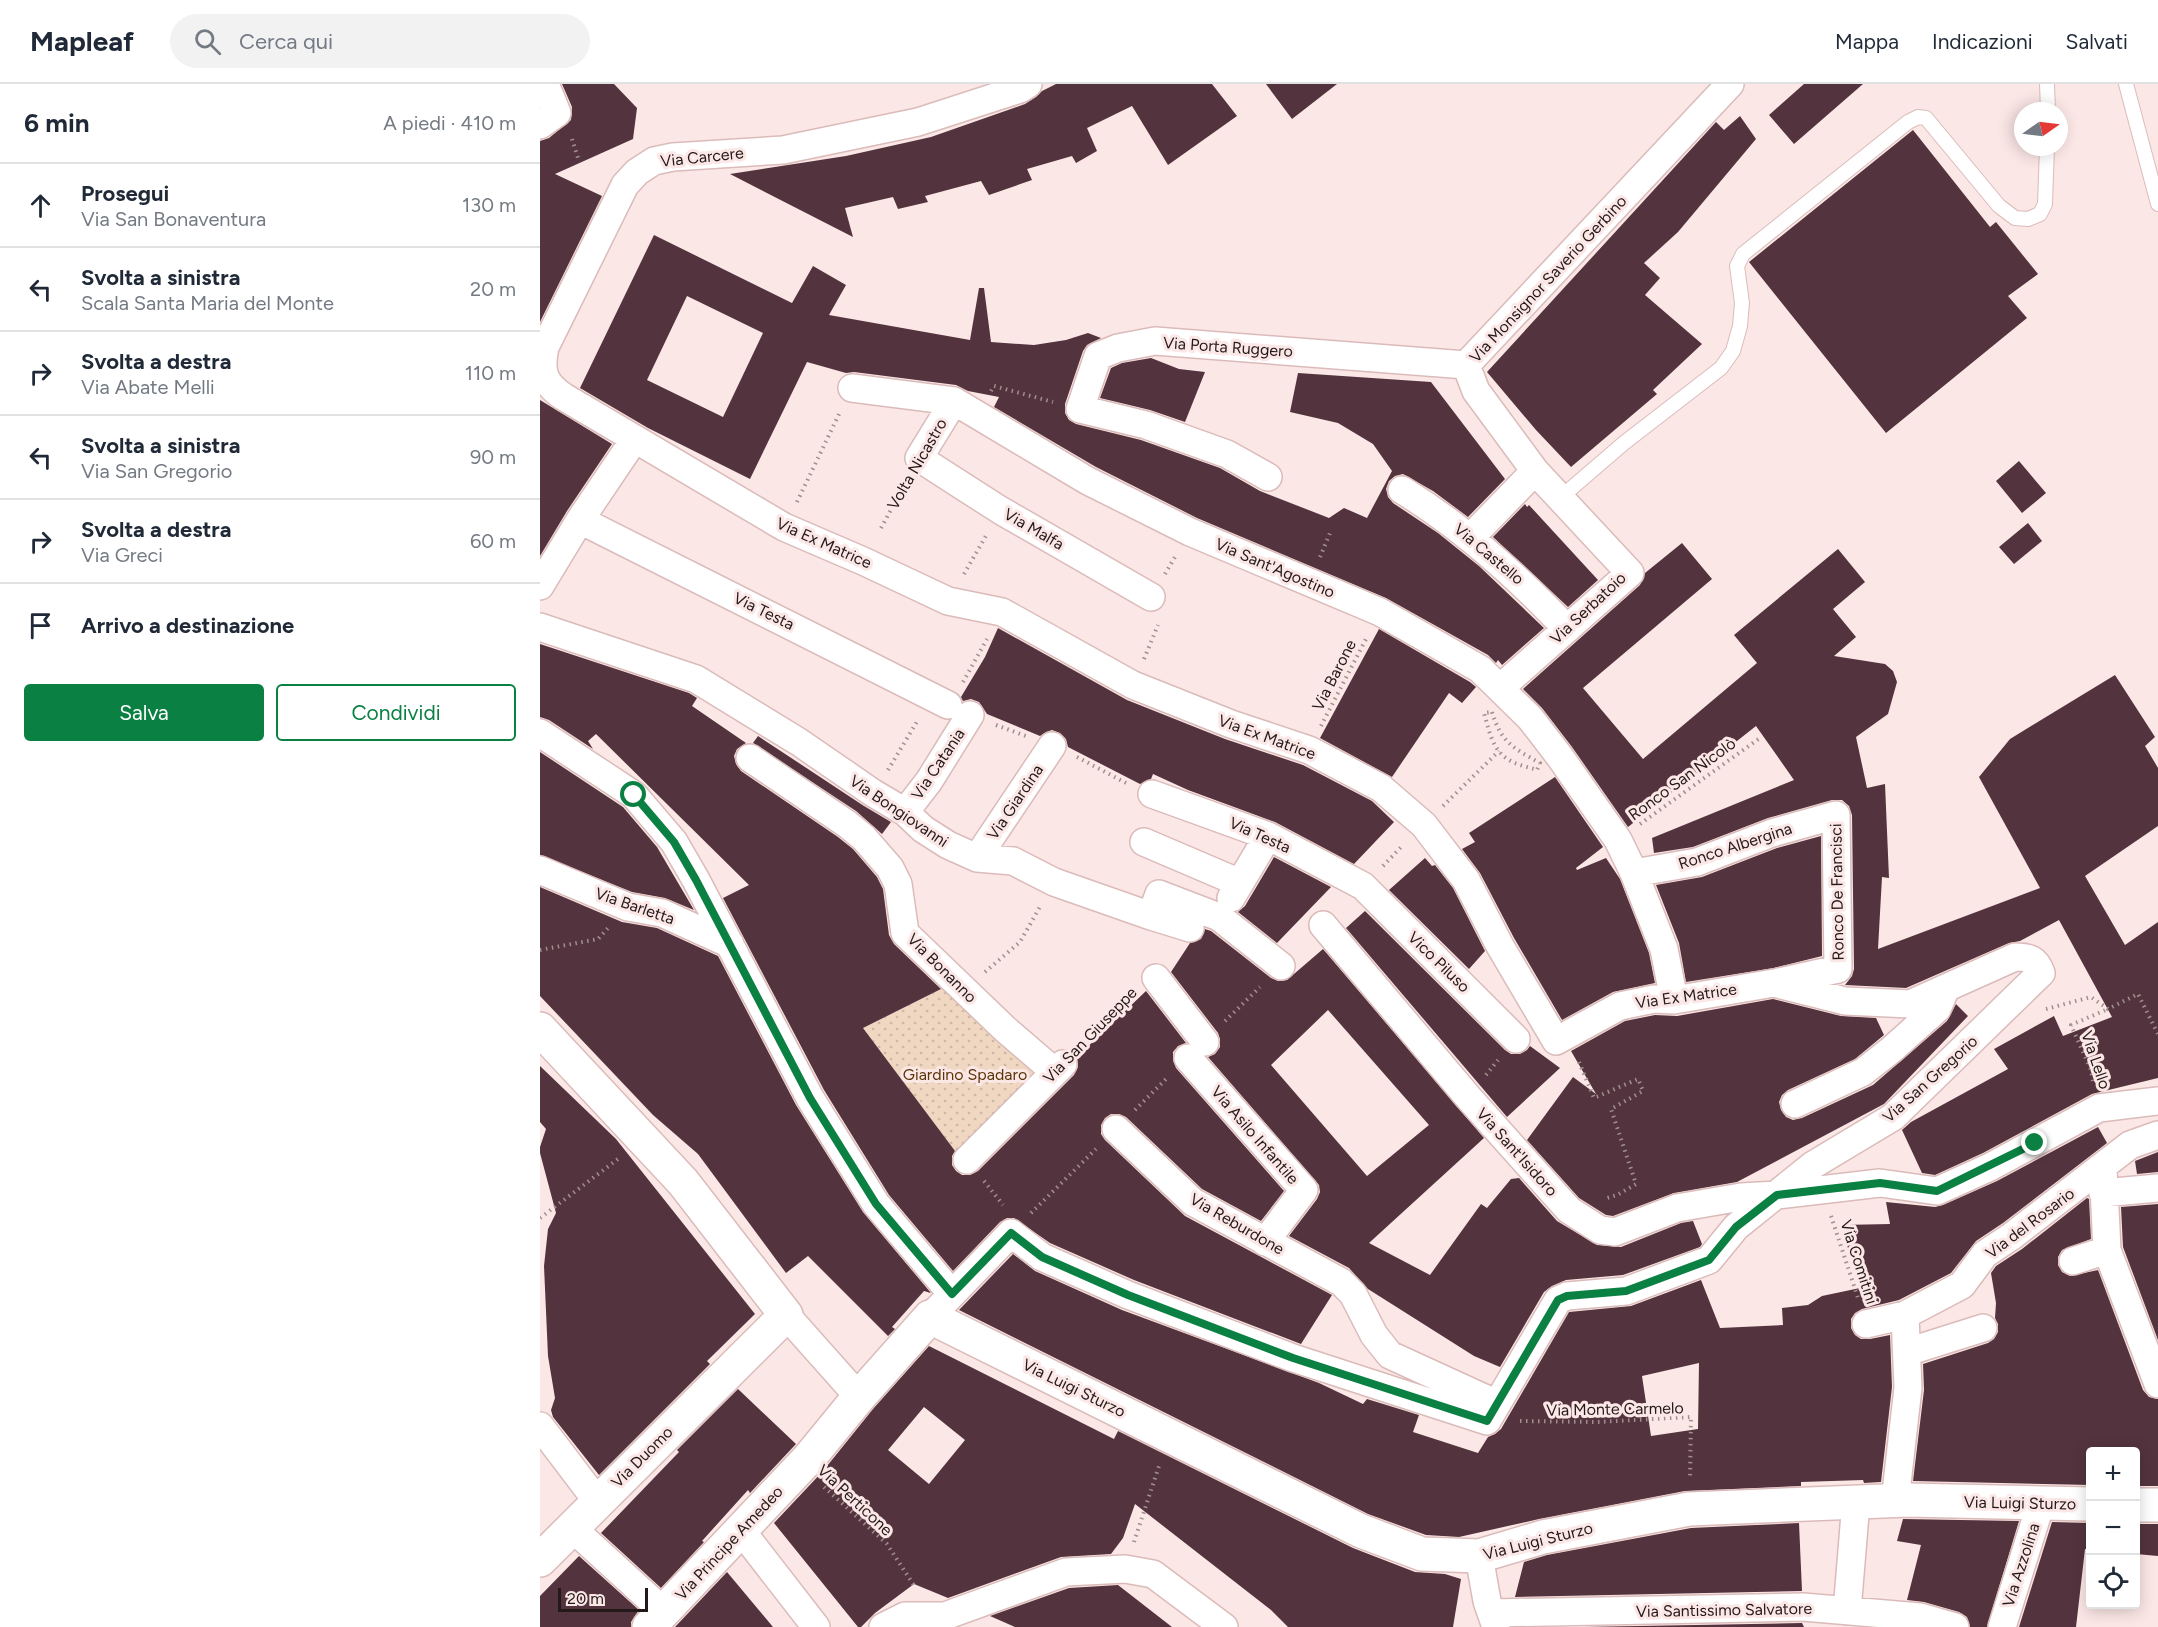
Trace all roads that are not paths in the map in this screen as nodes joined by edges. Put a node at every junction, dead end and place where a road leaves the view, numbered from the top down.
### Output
1 (545, 84) edge
2 (1028, 84) edge
3 (1730, 84) edge
4 (2047, 84) edge
5 (2126, 84) edge
6 (2048, 102) edge
7 (540, 125) edge
8 (2047, 156) edge
9 (2158, 204) edge
10 (1466, 365) junction
11 (852, 388) road end
12 (964, 407) junction
13 (634, 440) junction
14 (919, 458) joint
15 (1535, 471) junction
16 (1268, 477) dead end
17 (1402, 490) dead end
18 (1560, 498) junction
19 (580, 520) junction
20 (1470, 538) junction
21 (540, 586) edge
22 (1151, 597) dead end
23 (540, 627) edge
24 (1567, 629) junction
25 (1500, 688) junction
26 (950, 705) joint
27 (540, 733) edge
28 (1052, 746) dead end
29 (750, 758) dead end
30 (1152, 794) dead end
31 (904, 812) junction
32 (1836, 815) joint
33 (1268, 836) junction
34 (1144, 842) dead end
35 (977, 858) junction
36 (540, 870) edge
37 (1634, 873) junction
38 (1240, 883) junction
39 (1363, 886) joint
40 (1151, 916) junction
41 (1219, 917) junction
42 (1323, 926) dead end
43 (1190, 928) dead end
44 (730, 944) junction
45 (1281, 966) dead end
46 (1156, 978) road end
47 (1774, 983) junction
48 (2032, 983) joint
49 (1947, 988) junction
50 (1674, 1000) junction
51 (540, 1029) edge
52 (1516, 1038) road end
53 (1059, 1068) joint
54 (2158, 1101) edge
55 (1795, 1104) dead end
56 (1116, 1129) dead end
57 (2158, 1135) edge
58 (967, 1160) road end
59 (2103, 1180) junction
60 (2158, 1188) edge
61 (1777, 1195) junction
62 (1265, 1242) junction
63 (2107, 1250) junction
64 (2073, 1261) dead end
65 (952, 1294) junction
66 (778, 1305) junction
67 (1905, 1315) junction
68 (1866, 1324) road end
69 (920, 1328) junction
70 (1983, 1328) dead end
71 (1907, 1352) junction
72 (2158, 1384) edge
73 (859, 1397) junction
74 (1492, 1412) junction
75 (540, 1426) edge
76 (597, 1501) junction
77 (1896, 1501) junction
78 (1856, 1502) junction
79 (2041, 1503) junction
80 (2086, 1504) edge
81 (2140, 1505) edge
82 (2158, 1505) edge
83 (571, 1527) junction
84 (740, 1529) junction
85 (1479, 1556) junction
86 (540, 1560) edge
87 (1847, 1611) junction
88 (657, 1619) edge
89 (1494, 1620) edge
90 (816, 1627) edge
91 (883, 1627) edge
92 (1224, 1627) edge
93 (1955, 1627) edge
94 (2002, 1627) edge

1 - 7 street
2 - 13 street, Via Carcere
3 - 10 street, Via Monsignor Saverio Gerbino
4 - 6 lane
5 - 9 lane
8 - 18 lane
10 - 15 street, Via Monsignor Saverio Gerbino
10 - 16 street, Via Porta Ruggero
11 - 12 street, Via Sant'Agostino
12 - 14 street, Volta Nicastro
12 - 25 street, Via Sant'Agostino
13 - 19 street
13 - 50 street, Via Ex Matrice
14 - 22 street, Via Malfa
15 - 18 street, Via Serbatoio
15 - 20 street
17 - 20 street, Via Castello
18 - 24 street, Via Serbatoio
19 - 21 street
19 - 26 street, Via Testa
20 - 24 street, Via Castello
23 - 31 street, Via Bongiovanni
24 - 25 street, Via Serbatoio
25 - 37 street, Via Sant'Agostino
26 - 31 street, Via Catania
27 - 44 street
28 - 35 street, Via Giardina
29 - 53 street, Via Bonanno
30 - 33 street, Via Testa
31 - 35 street, Via Bongiovanni
32 - 37 street, Ronco Albergina
32 - 47 street, Ronco De Francisci
33 - 38 street
33 - 39 street, Via Testa
34 - 38 street
35 - 40 street, Via Bongiovanni
36 - 44 street, Via Barletta
37 - 50 street, Via Sant'Agostino
38 - 41 street
39 - 52 street, Vico Piluso
40 - 41 street
40 - 43 street, Via Bongiovanni
41 - 45 street
42 - 61 street, Via Sant'Isidoro
44 - 65 street
46 - 62 street, Via Asilo Infantile
47 - 49 street, Via Ex Matrice
47 - 50 street, Via Ex Matrice
48 - 49 street, Via Ex Matrice
48 - 61 street, Via San Gregorio
49 - 55 street
51 - 66 street
53 - 58 street, Via San Giuseppe
54 - 61 street, Via Sant'Isidoro
56 - 62 street, Via Reburdone
57 - 59 street, Via del Rosario
59 - 60 street
59 - 63 street
59 - 67 street, Via del Rosario
61 - 74 street, Via San Gregorio
62 - 74 street, Via Reburdone
63 - 64 street
63 - 72 street
65 - 69 street
65 - 74 street
66 - 73 street
66 - 76 street, Via Duomo
67 - 68 street, Via del Rosario
67 - 71 street
69 - 73 street, Via Principe Amedeo
69 - 85 street, Via Luigi Sturzo
70 - 71 street
71 - 77 street
73 - 84 street, Via Principe Amedeo
75 - 76 street
76 - 83 street, Via Duomo
77 - 78 street, Via Luigi Sturzo
77 - 79 street, Via Luigi Sturzo
78 - 85 street, Via Luigi Sturzo
78 - 87 street
79 - 80 street, Via Luigi Sturzo
79 - 94 street, Via Azzolina
81 - 82 street
83 - 86 street, Via Duomo
83 - 88 street
84 - 88 street, Via Principe Amedeo
84 - 90 street
85 - 89 street
87 - 89 street, Via Santissimo Salvatore
87 - 93 street, Via Santissimo Salvatore
91 - 92 street

